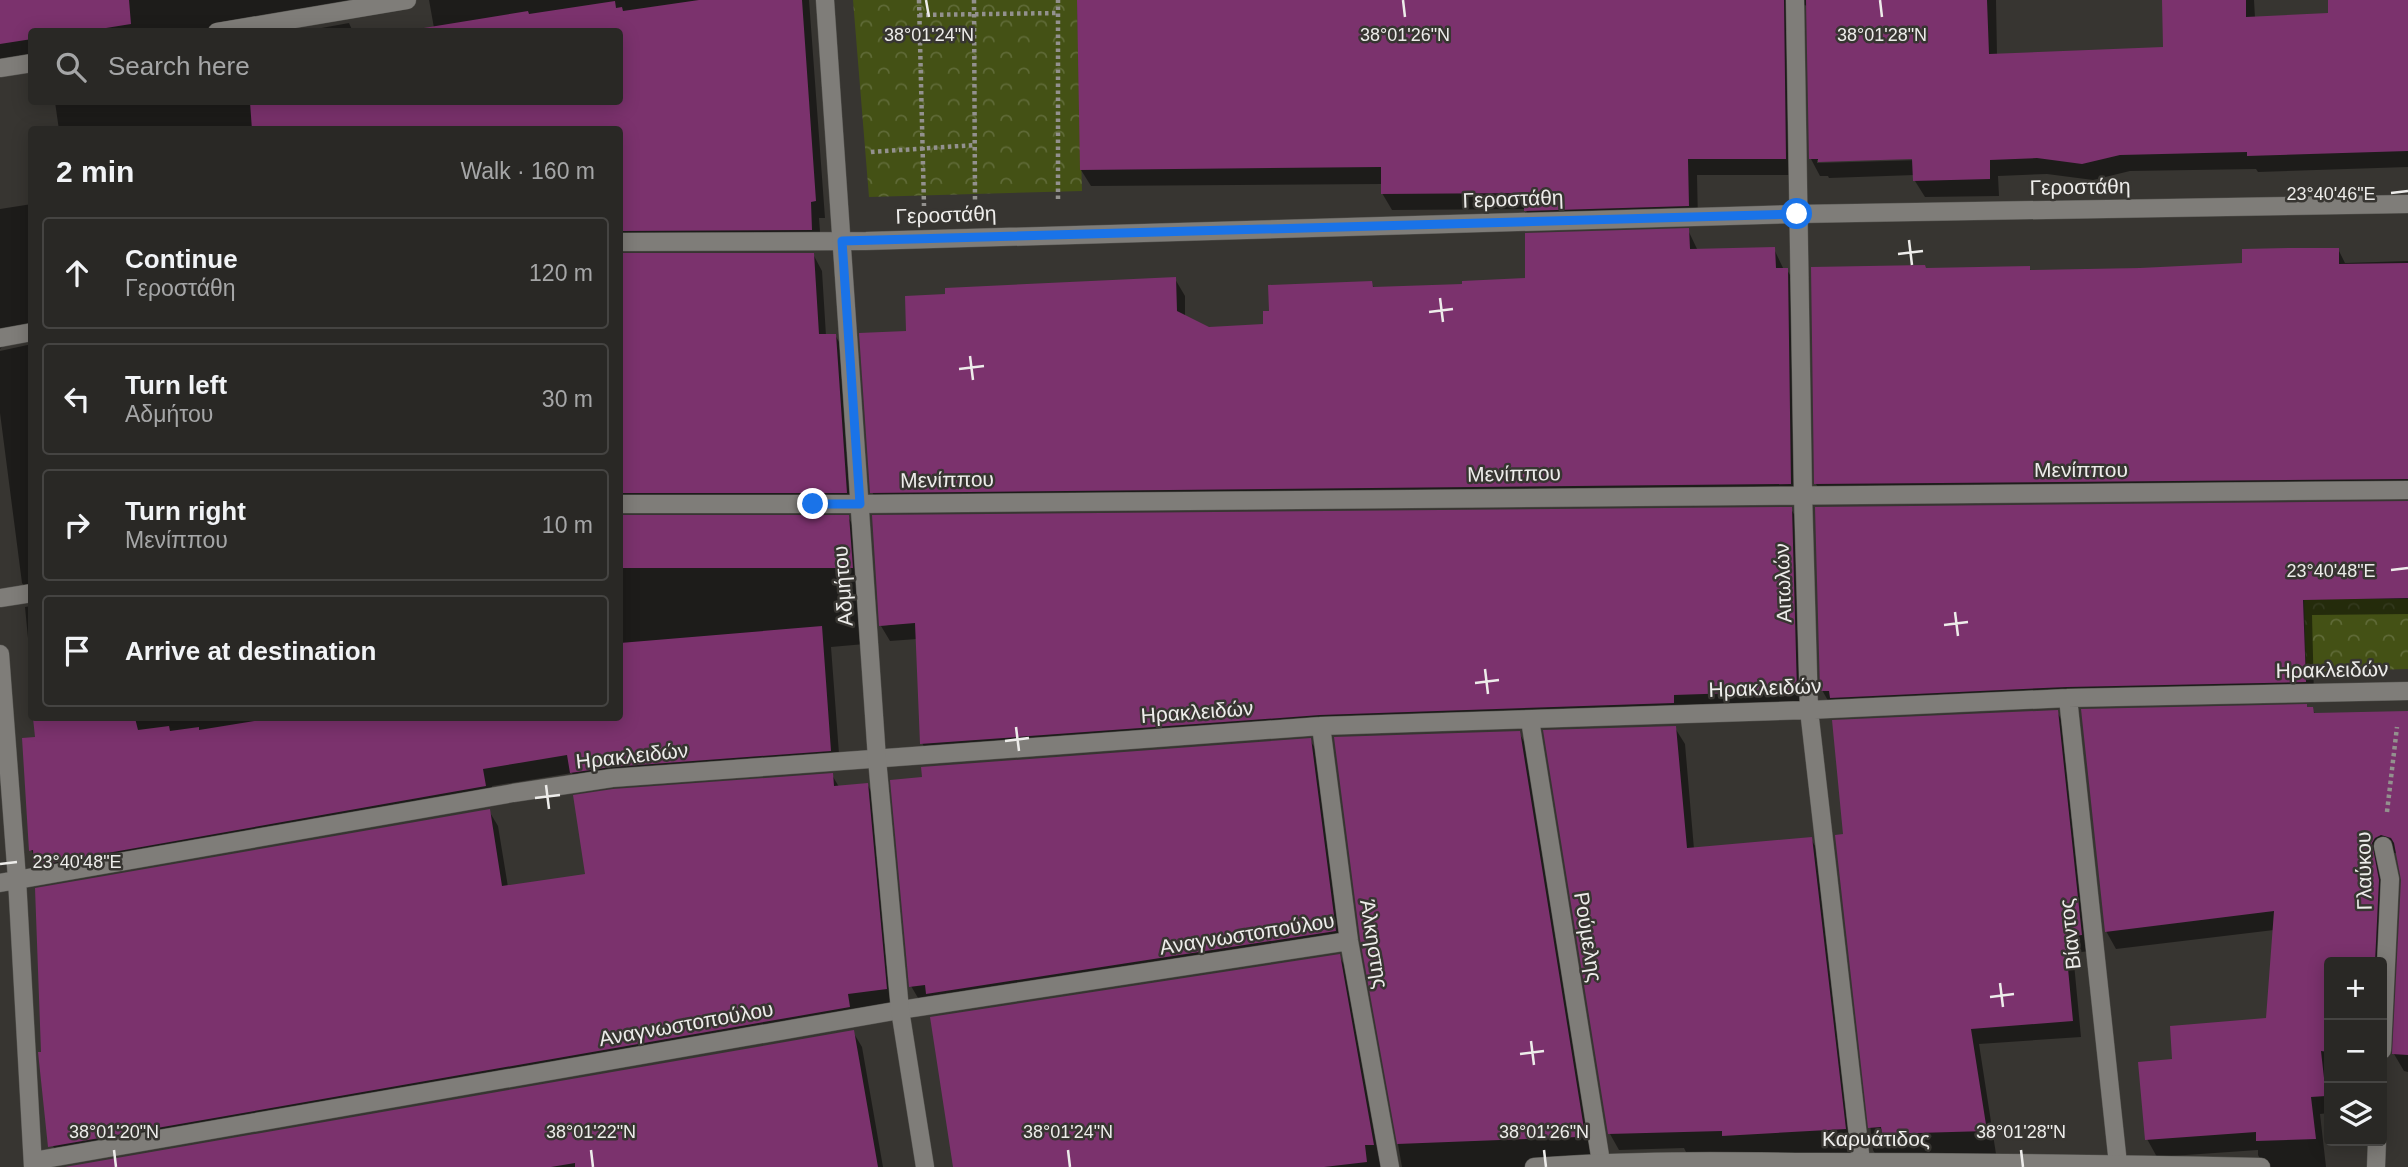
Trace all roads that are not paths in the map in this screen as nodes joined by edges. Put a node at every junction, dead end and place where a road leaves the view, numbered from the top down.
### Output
1 (407, 0) edge
2 (825, 0) edge
3 (1795, 0) edge
4 (241, 28) edge
5 (28, 64) edge
6 (0, 68) edge
7 (2408, 204) edge
8 (1797, 214) junction
9 (842, 241) junction
10 (623, 242) edge
11 (28, 333) edge
12 (0, 338) edge
13 (2408, 490) edge
14 (1803, 494) junction
15 (623, 504) edge
16 (860, 504) junction
17 (28, 594) edge
18 (0, 598) edge
19 (0, 654) edge
20 (2405, 691) edge
21 (2068, 698) junction
22 (1809, 710) junction
23 (1530, 720) junction
24 (1321, 726) junction
25 (877, 759) junction
26 (2383, 846) road end
27 (2399, 879) edge
28 (8, 881) edge
29 (1349, 941) junction
30 (900, 1010) junction
31 (2385, 1020) edge
32 (2377, 1146) edge
33 (1861, 1161) junction
34 (1601, 1162) junction
35 (33, 1164) edge
36 (2118, 1164) junction
37 (925, 1167) edge
38 (1390, 1167) edge
39 (1534, 1167) edge
40 (2261, 1167) edge
41 (2376, 1167) edge

1 - 4 street
2 - 9 street, Αδμήτου
3 - 8 street, Αιτωλών
5 - 6 street
7 - 8 street, Γεροστάθη
8 - 9 street, Γεροστάθη
8 - 14 street, Αιτωλών
9 - 10 street, Γεροστάθη
9 - 16 street, Αδμήτου
11 - 12 street
13 - 14 street, Μενίππου
14 - 16 street, Μενίππου
14 - 22 street, Αιτωλών
15 - 16 street, Μενίππου
16 - 25 street, Αδμήτου
17 - 18 street
19 - 28 street
20 - 21 street, Ηρακλειδών
21 - 22 street, Ηρακλειδών
21 - 36 street, Βίαντος
22 - 23 street, Ηρακλειδών
22 - 33 street, Αιτωλών
23 - 24 street, Ηρακλειδών
23 - 34 street, Ρούμελης
24 - 25 street, Ηρακλειδών
24 - 29 street, Άλκηστης
25 - 28 street, Ηρακλειδών
25 - 30 street, Αδμήτου
26 - 27 street, Γλαύκου
27 - 31 street, Γλαύκου
28 - 35 street
29 - 30 street, Αναγνωστοπούλου
29 - 38 street, Άλκηστης
30 - 35 street, Αναγνωστοπούλου
30 - 37 street, Αδμήτου
32 - 41 street
33 - 34 street, Καρυάτιδος
33 - 36 street, Καρυάτιδος
34 - 39 street, Καρυάτιδος
36 - 40 street, Καρυάτιδος

